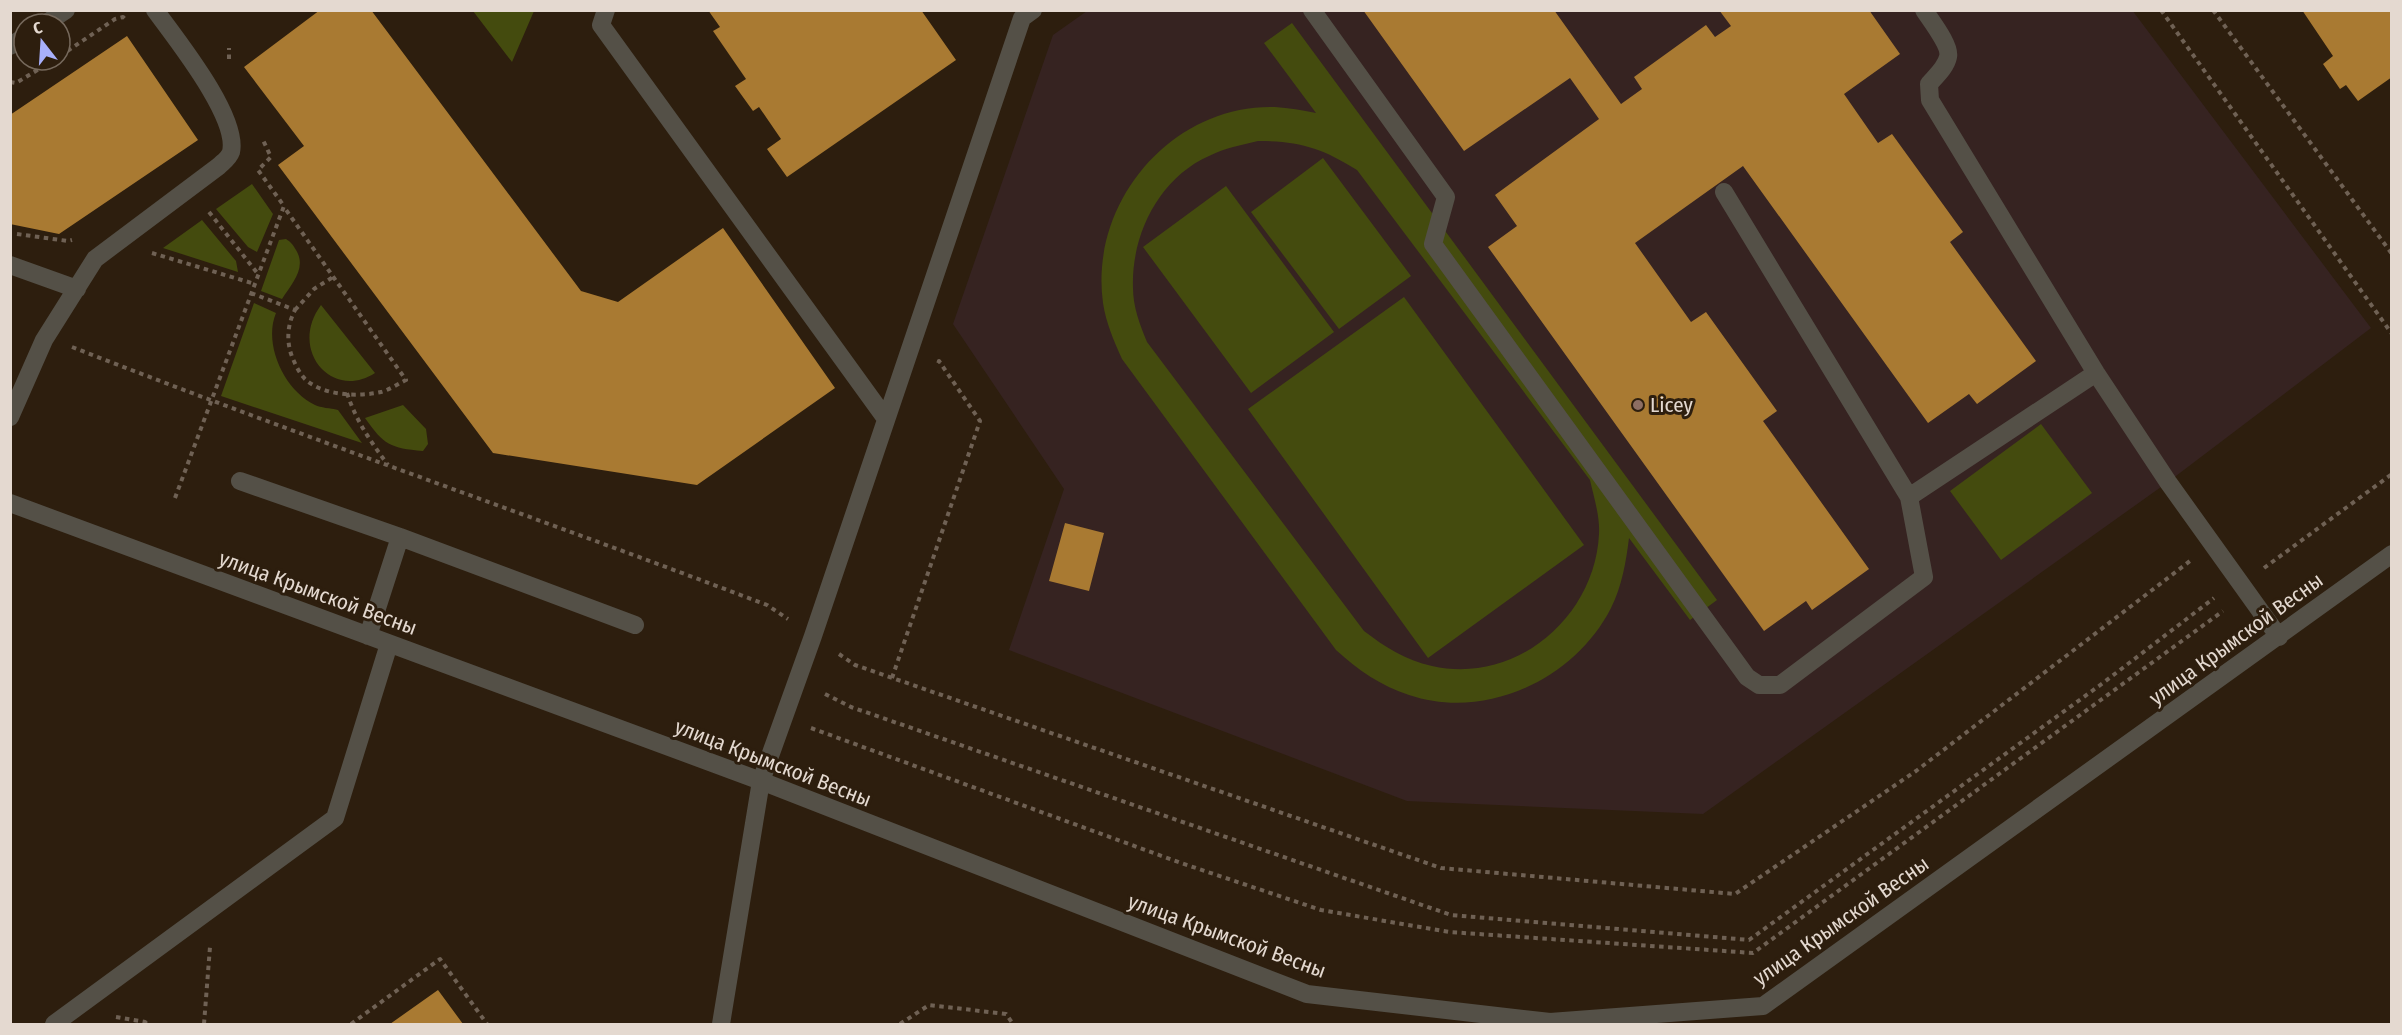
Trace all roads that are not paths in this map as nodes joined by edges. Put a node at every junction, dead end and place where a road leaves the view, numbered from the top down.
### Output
1 (155, 10) edge
2 (606, 10) edge
3 (1312, 10) edge
4 (1924, 10) edge
5 (1028, 14) edge
6 (1724, 192) dead end
7 (10, 265) edge
8 (76, 289) junction
9 (2096, 373) junction
10 (12, 412) edge
11 (886, 419) junction
12 (240, 481) dead end
13 (1909, 498) junction
14 (10, 503) edge
15 (400, 537) junction
16 (2391, 554) edge
17 (634, 624) dead end
18 (368, 636) junction
19 (2279, 637) junction
20 (389, 644) junction
21 (760, 781) junction
22 (1550, 1023) edge
23 (54, 1024) edge
24 (721, 1024) edge

1 - 8 street
2 - 11 street
3 - 13 street
4 - 9 street
5 - 11 street
6 - 13 street
7 - 8 street
8 - 10 street
9 - 13 street
9 - 19 street
11 - 21 street
12 - 15 street
14 - 18 street, улица Крымской Весны
15 - 17 street
15 - 18 street
16 - 19 street, улица Крымской Весны
18 - 20 street, улица Крымской Весны
19 - 22 street, улица Крымской Весны
20 - 21 street, улица Крымской Весны
20 - 23 street
21 - 22 street, улица Крымской Весны
21 - 24 street

